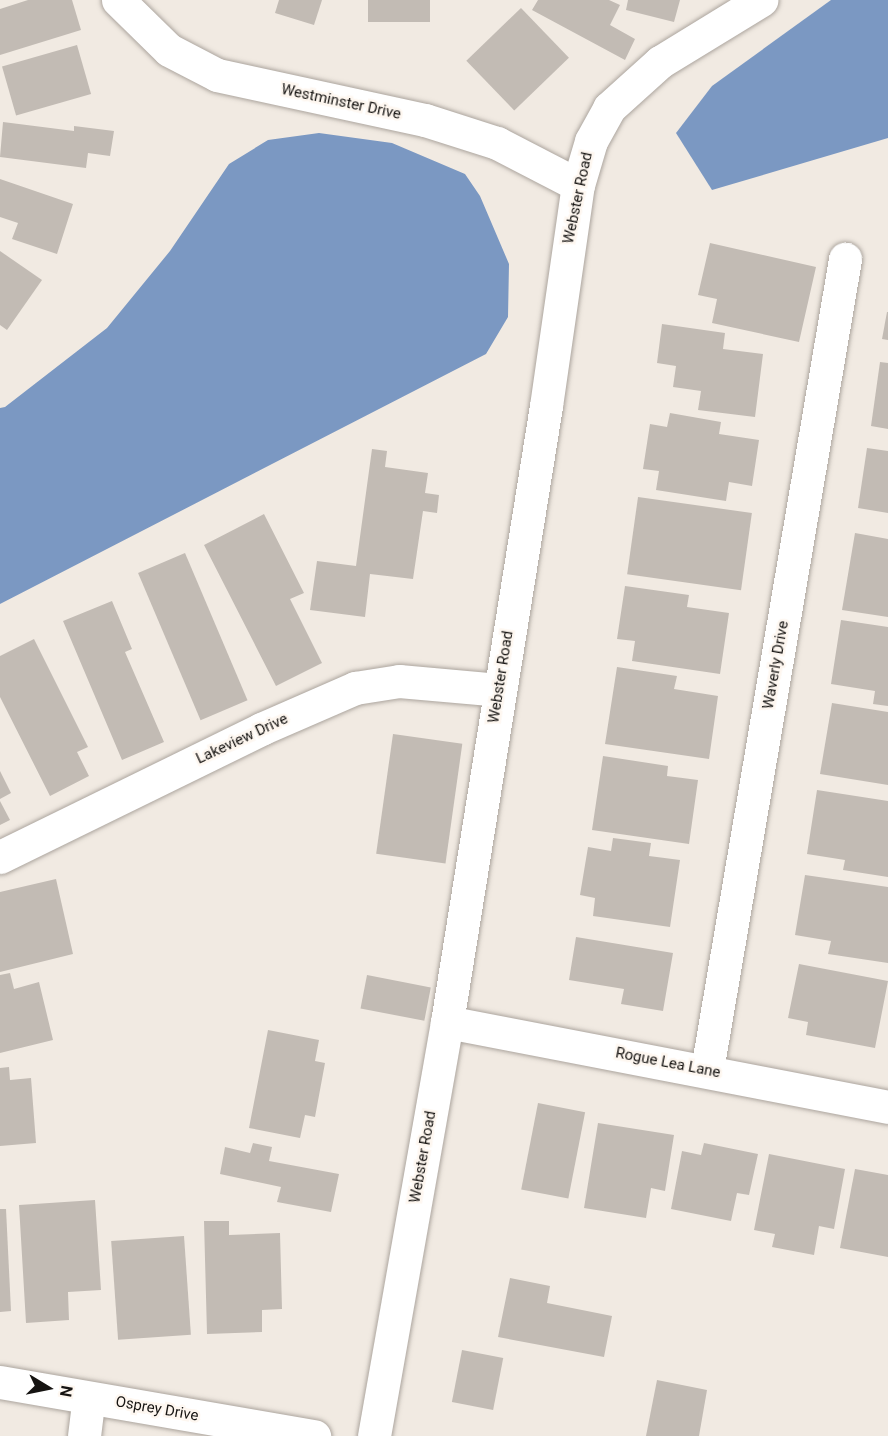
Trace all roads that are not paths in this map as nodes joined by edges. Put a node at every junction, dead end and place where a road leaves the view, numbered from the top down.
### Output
1 (118, 0) edge
2 (761, 0) edge
3 (578, 185) junction
4 (845, 259) dead end
5 (499, 690) junction
6 (0, 857) edge
7 (447, 1022) junction
8 (707, 1071) junction
9 (888, 1107) edge
10 (0, 1382) edge
11 (89, 1398) junction
12 (84, 1436) edge
13 (314, 1436) edge
14 (374, 1436) edge

1 - 3 street, Westminster Drive
2 - 3 street, Webster Road
3 - 5 street, Webster Road
4 - 8 street, Waverly Drive
5 - 6 street, Lakeview Drive
5 - 7 street, Webster Road
7 - 8 street, Rogue Lea Lane
7 - 14 street, Webster Road
8 - 9 street, Rogue Lea Lane
10 - 11 street, Osprey Drive
11 - 12 street
11 - 13 street, Osprey Drive

